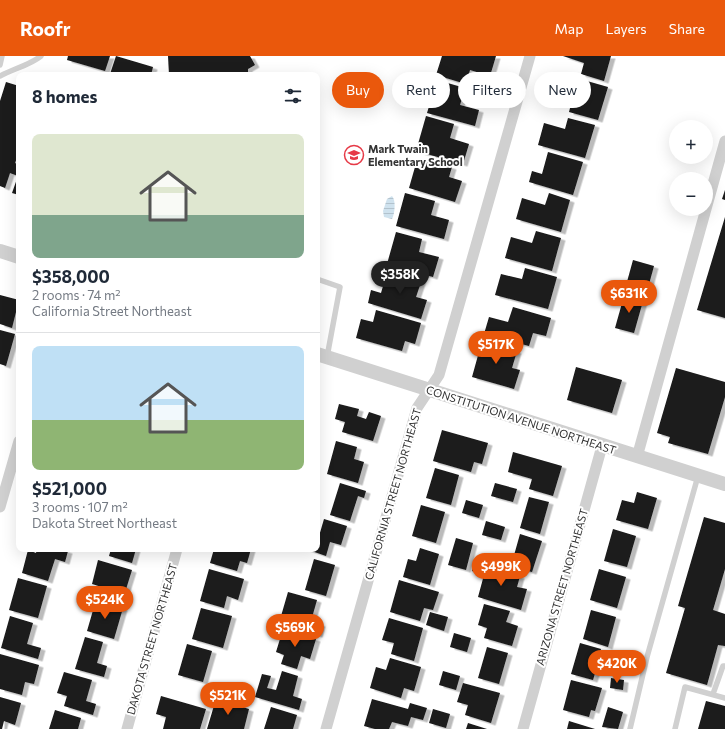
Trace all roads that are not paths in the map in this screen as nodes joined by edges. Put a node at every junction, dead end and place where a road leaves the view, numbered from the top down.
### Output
1 (2, 56) edge
2 (41, 56) edge
3 (530, 56) edge
4 (0, 65) edge
5 (0, 76) edge
6 (725, 141) edge
7 (713, 184) edge
8 (704, 216) edge
9 (0, 251) edge
10 (16, 256) edge
11 (320, 280) edge
12 (322, 355) edge
13 (429, 390) junction
14 (602, 446) junction
15 (16, 451) edge
16 (636, 457) junction
17 (698, 475) junction
18 (725, 484) edge
19 (0, 507) edge
20 (177, 552) edge
21 (725, 666) edge
22 (713, 694) junction
23 (725, 698) edge
24 (127, 729) edge
25 (326, 729) edge
26 (523, 729) edge
27 (630, 729) edge
28 (675, 729) edge

1 - 4 lane
2 - 5 lane
3 - 13 street, CALIFORNIA STREET NORTHEAST
6 - 7 street
8 - 16 street
9 - 10 street
11 - 12 lane
12 - 13 street, CONSTITUTION AVENUE NORTHEAST
13 - 14 street, CONSTITUTION AVENUE NORTHEAST
13 - 25 street, CALIFORNIA STREET NORTHEAST
14 - 16 street, CONSTITUTION AVENUE NORTHEAST
14 - 26 street, ARIZONA STREET NORTHEAST
15 - 19 street
16 - 17 street, CONSTITUTION AVENUE NORTHEAST
17 - 18 street, CONSTITUTION AVENUE NORTHEAST
17 - 27 lane
20 - 24 street, DAKOTA STREET NORTHEAST
21 - 22 lane
22 - 23 lane
22 - 28 lane

